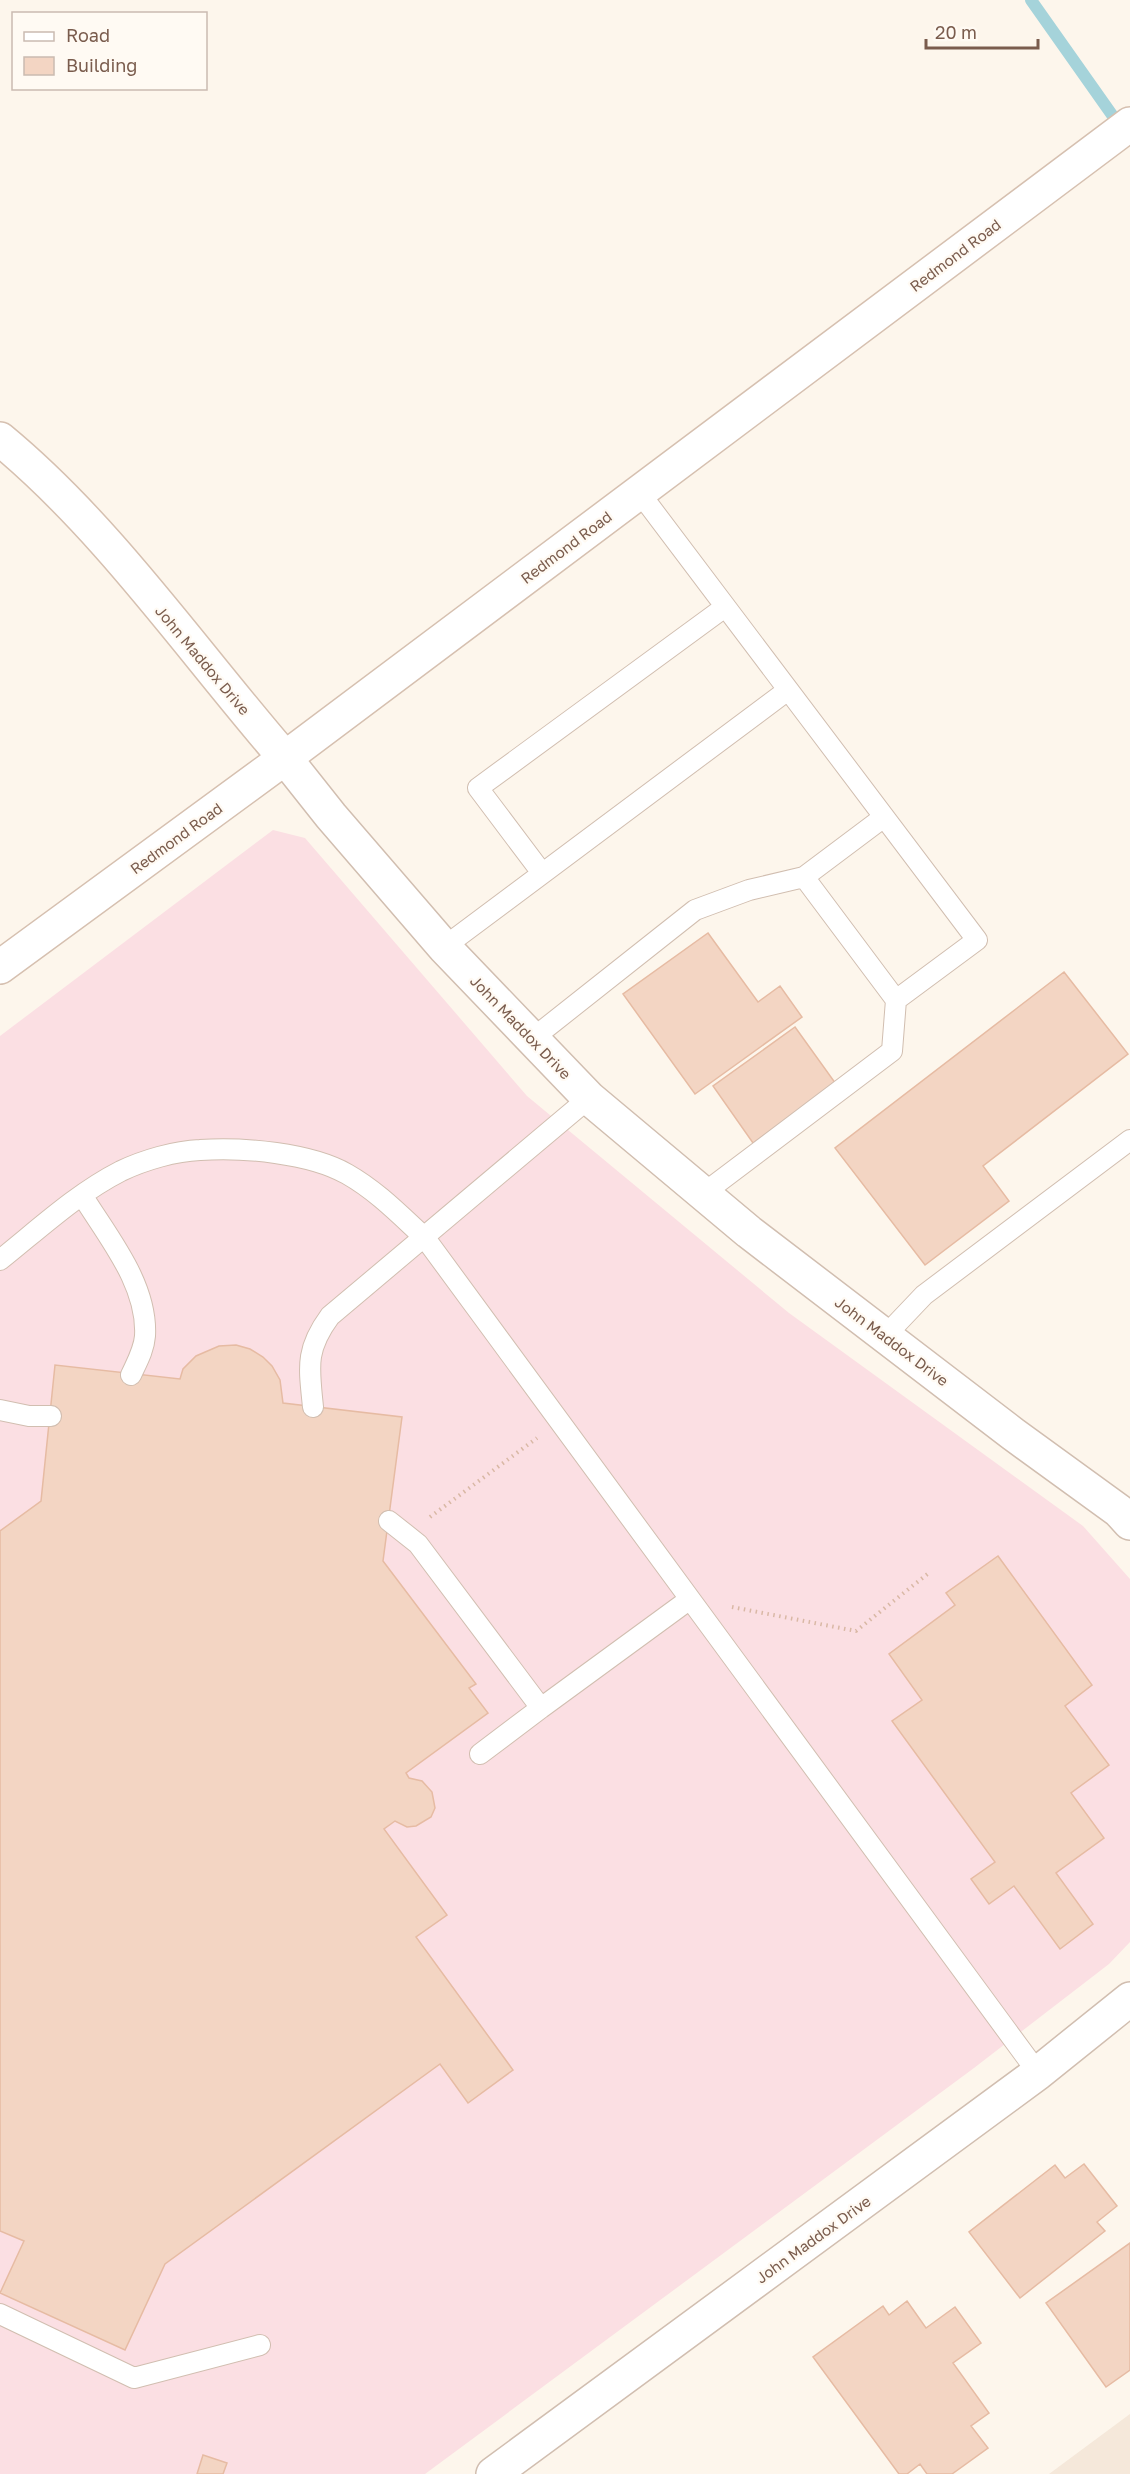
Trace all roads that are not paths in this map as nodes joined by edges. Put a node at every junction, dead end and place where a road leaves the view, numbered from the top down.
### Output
1 (1130, 124) edge
2 (0, 440) edge
3 (639, 492) junction
4 (725, 607) junction
5 (788, 690) junction
6 (285, 758) junction
7 (884, 817) junction
8 (542, 873) junction
9 (804, 877) junction
10 (444, 947) junction
11 (0, 967) edge
12 (896, 1000) junction
13 (532, 1039) junction
14 (589, 1098) junction
15 (1130, 1140) edge
16 (704, 1193) junction
17 (82, 1195) junction
18 (425, 1238) junction
19 (0, 1260) edge
20 (885, 1336) junction
21 (131, 1375) dead end
22 (313, 1407) dead end
23 (0, 1410) edge
24 (51, 1416) dead end
25 (389, 1521) dead end
26 (1130, 1523) edge
27 (690, 1599) junction
28 (542, 1708) junction
29 (480, 1754) dead end
30 (1130, 1999) edge
31 (1038, 2073) junction
32 (0, 2314) edge
33 (260, 2345) dead end
34 (493, 2474) edge

1 - 3 street, Redmond Road
2 - 6 street, John Maddox Drive
3 - 4 lane
3 - 6 street, Redmond Road
4 - 5 lane
4 - 8 lane
5 - 7 lane
5 - 8 lane
6 - 10 street, John Maddox Drive
6 - 11 street, Redmond Road
7 - 9 lane
7 - 12 lane
8 - 10 lane
9 - 12 lane
9 - 13 lane
10 - 13 street, John Maddox Drive
12 - 16 lane
13 - 14 street, John Maddox Drive
14 - 16 street, John Maddox Drive
14 - 18 lane
15 - 20 lane
16 - 20 street, John Maddox Drive
17 - 18 lane
17 - 19 lane
17 - 21 lane
18 - 22 lane
18 - 27 lane
20 - 26 street, John Maddox Drive
23 - 24 lane
25 - 28 lane
27 - 28 lane
27 - 31 lane
28 - 29 lane
30 - 31 street, John Maddox Drive
31 - 34 street, John Maddox Drive
32 - 33 lane

